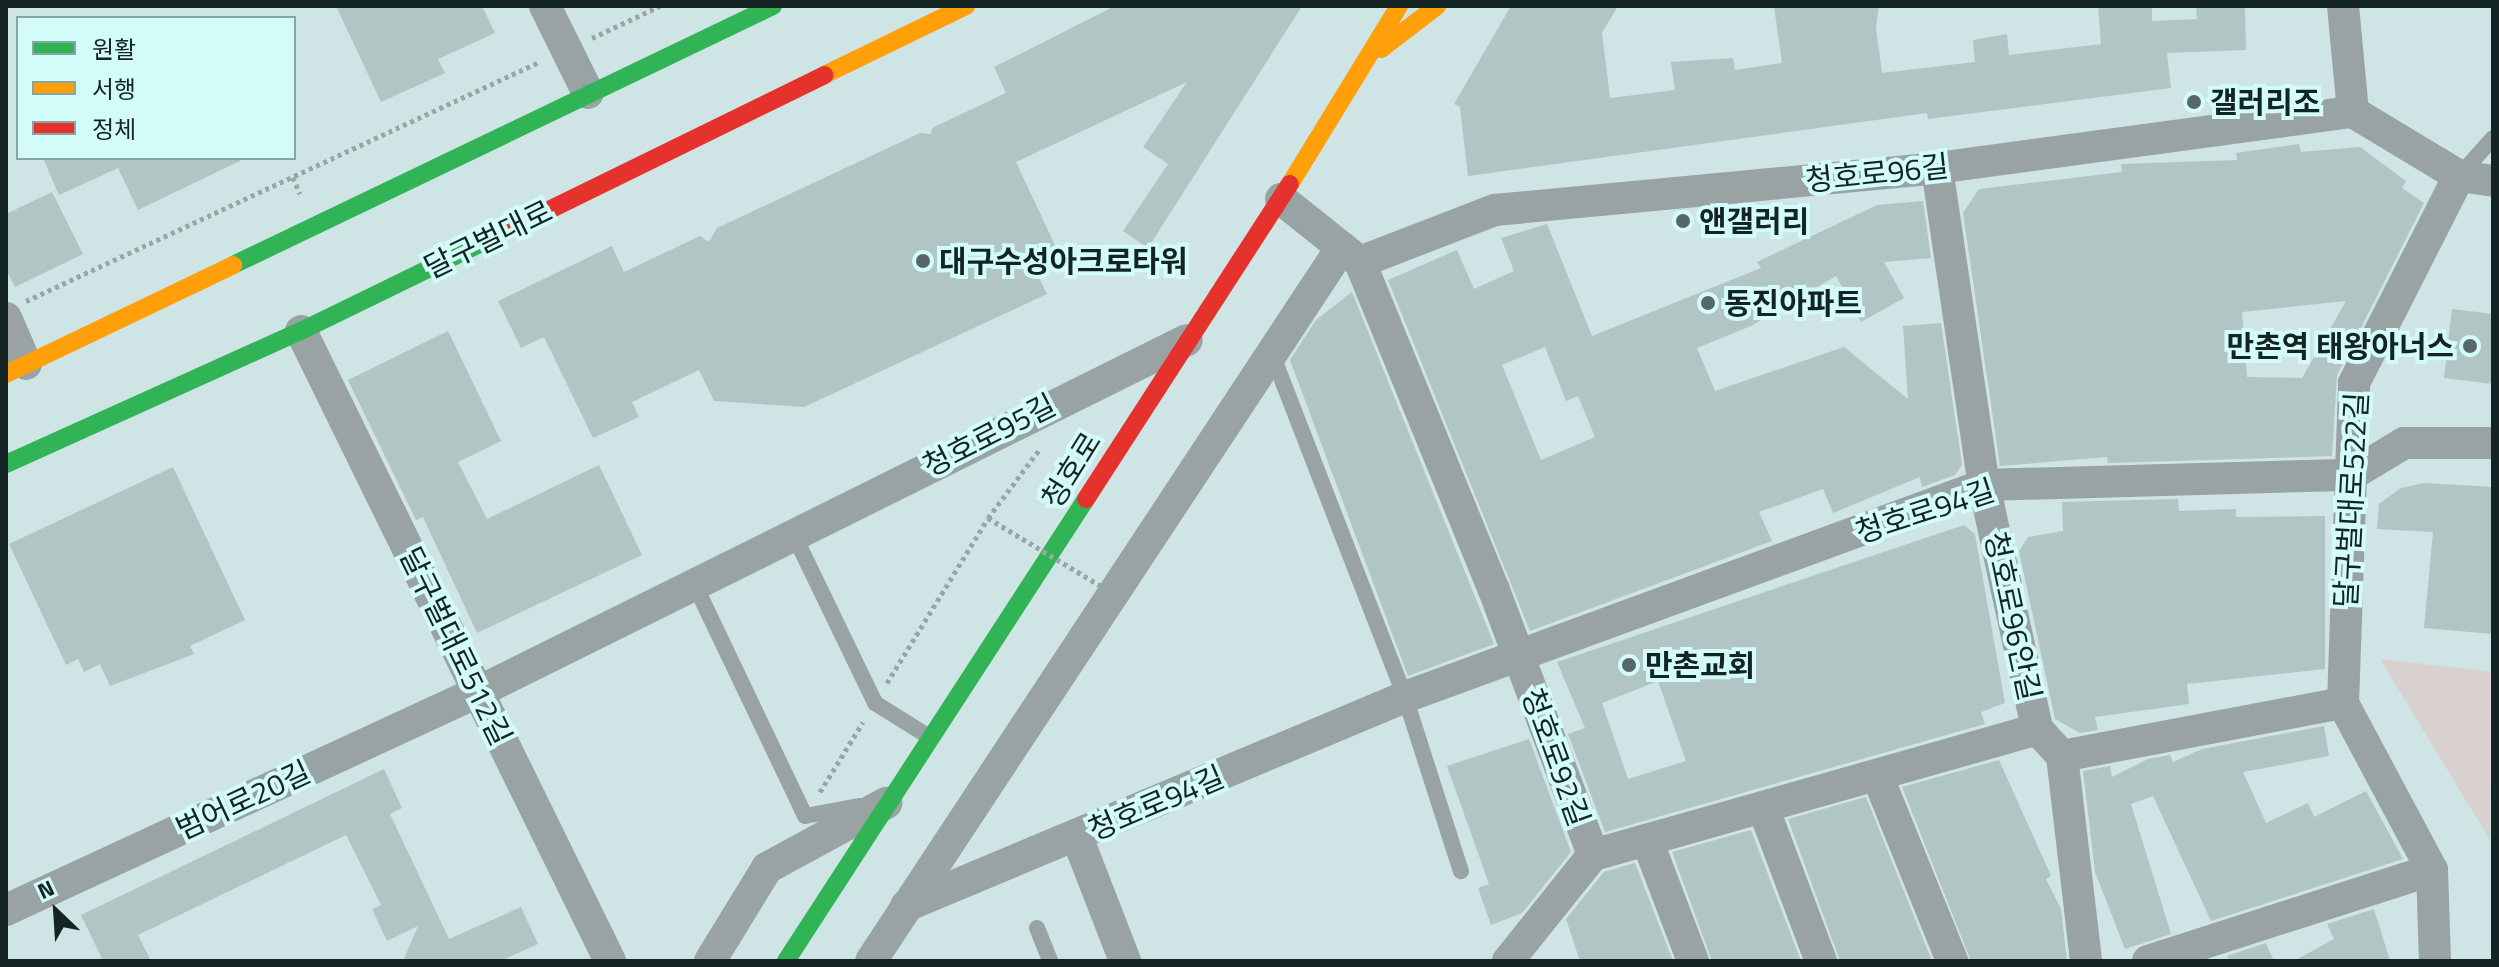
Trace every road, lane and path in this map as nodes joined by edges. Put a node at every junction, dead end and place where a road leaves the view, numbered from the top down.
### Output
1 (545, 6) edge
2 (660, 6) edge
3 (773, 6) edge
4 (966, 6) edge
5 (1399, 6) edge
6 (1437, 6) edge
7 (2343, 6) edge
8 (1367, 18) dead end
9 (566, 50) junction
10 (1373, 55) junction
11 (588, 93) junction
12 (2353, 112) junction
13 (2493, 138) edge
14 (1937, 168) junction
15 (2459, 176) junction
16 (2493, 181) edge
17 (1281, 199) junction
18 (1351, 255) junction
19 (11, 312) edge
20 (301, 331) junction
21 (1187, 340) junction
22 (1272, 354) junction
23 (16, 369) edge
24 (1064, 397) junction
25 (2493, 443) edge
26 (6, 464) edge
27 (2351, 475) junction
28 (1984, 485) junction
29 (988, 518) junction
30 (793, 533) junction
31 (694, 583) junction
32 (1116, 595) junction
33 (1520, 658) junction
34 (480, 691) junction
35 (1405, 697) junction
36 (875, 703) junction
37 (2343, 703) junction
38 (2037, 729) junction
39 (931, 738) junction
40 (2062, 756) junction
41 (1877, 775) junction
42 (889, 801) junction
43 (1763, 807) junction
44 (805, 816) junction
45 (1077, 837) junction
46 (1647, 840) junction
47 (1593, 855) junction
48 (2432, 870) junction
49 (1461, 871) dead end
50 (906, 906) junction
51 (6, 910) edge
52 (1037, 928) dead end
53 (610, 961) edge
54 (710, 961) edge
55 (786, 961) edge
56 (871, 961) edge
57 (1050, 961) edge
58 (1125, 961) edge
59 (1508, 961) edge
60 (1693, 961) edge
61 (1821, 961) edge
62 (1952, 961) edge
63 (2086, 961) edge
64 (2148, 961) edge
65 (2435, 961) edge

1 - 9 street
2 - 9 path
3 - 11 main road
4 - 20 main road, 달구벌대로
5 - 10 main road, 청호로
6 - 10 main road
7 - 12 street
8 - 10 main road
9 - 11 street
9 - 19 path
10 - 17 main road, 청호로
11 - 23 main road
12 - 14 street, 청호로96길
12 - 15 street
13 - 15 lane
14 - 18 street, 청호로96길
14 - 28 street, 청호로96안길
15 - 16 street
15 - 27 street, 달구벌대로522길
17 - 18 street
17 - 21 main road, 청호로
18 - 22 street
18 - 33 street
19 - 23 street
20 - 26 main road, 달구벌대로
20 - 34 street, 달구벌대로512길
21 - 24 street, 청호로95길
21 - 39 main road, 청호로
22 - 32 street
22 - 35 lane
24 - 29 path
24 - 30 street, 청호로95길
25 - 27 street
27 - 28 street, 청호로94길
27 - 37 street, 달구벌대로522길
28 - 33 street, 청호로94길
28 - 38 street, 청호로96안길
29 - 32 path, bridge
29 - 36 path
30 - 31 street, 청호로95길
30 - 36 lane
31 - 34 street, 청호로95길
31 - 44 lane
32 - 50 street
33 - 35 street, 청호로94길
33 - 47 street, 청호로92길
34 - 51 street, 범어로20길
34 - 53 street, 달구벌대로512길
35 - 45 street, 청호로94길
35 - 49 lane
36 - 39 lane
36 - 44 path
37 - 40 street
37 - 48 street
38 - 40 street, 청호로96안길
38 - 41 street, 청호로92길
39 - 42 main road, 청호로
40 - 63 street
41 - 43 street, 청호로92길
41 - 62 street
42 - 44 lane
42 - 54 street
42 - 55 main road, 청호로
43 - 46 street, 청호로92길
43 - 61 street
45 - 50 street, 청호로94길
45 - 58 street
46 - 47 street, 청호로92길
46 - 60 street
47 - 59 street, 청호로92길
48 - 64 street
48 - 65 street
50 - 56 street
52 - 57 lane

